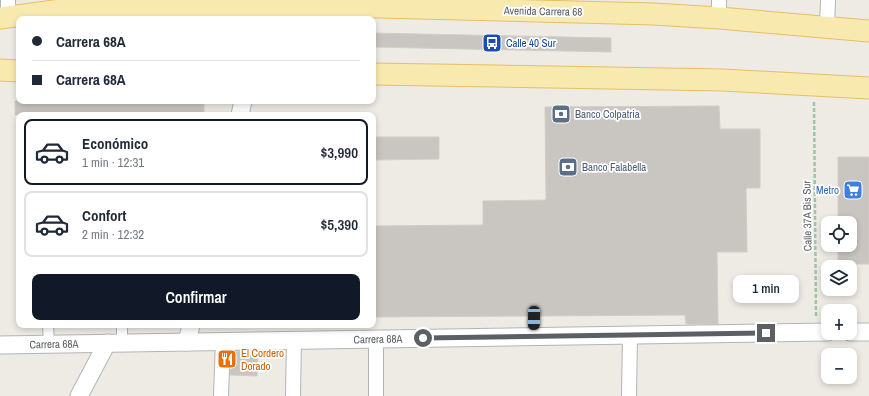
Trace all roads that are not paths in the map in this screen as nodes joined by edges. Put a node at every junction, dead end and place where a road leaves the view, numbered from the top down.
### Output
1 (828, 0) edge
2 (117, 3) edge
3 (264, 8) edge
4 (719, 9) edge
5 (5, 11) edge
6 (827, 27) junction
7 (869, 31) edge
8 (0, 70) edge
9 (16, 71) edge
10 (376, 74) edge
11 (869, 88) edge
12 (534, 316) dead end
13 (48, 328) edge
14 (121, 328) edge
15 (190, 328) edge
16 (821, 332) edge
17 (857, 332) edge
18 (869, 332) edge
19 (630, 335) junction
20 (533, 337) junction
21 (376, 339) junction
22 (294, 340) junction
23 (223, 341) junction
24 (187, 342) junction
25 (115, 343) junction
26 (49, 344) junction
27 (0, 345) edge
28 (79, 396) edge
29 (221, 396) edge
30 (293, 396) edge
31 (376, 396) edge
32 (629, 396) edge

1 - 6 street
2 - 3 main road, Avenida Carrera 68
2 - 5 main road, Avenida Carrera 68
3 - 4 main road, Avenida Carrera 68
4 - 6 main road, Avenida Carrera 68
6 - 7 main road, Avenida Carrera 68
8 - 9 main road
10 - 11 main road
12 - 20 lane
13 - 26 street
14 - 25 street
15 - 24 street
16 - 19 street, Carrera 68A
17 - 18 street
19 - 20 street, Carrera 68A
19 - 32 street
20 - 21 street, Carrera 68A
21 - 22 street, Carrera 68A
21 - 31 street
22 - 23 street, Carrera 68A
22 - 30 street
23 - 24 street, Carrera 68A
23 - 29 street
24 - 25 street, Carrera 68A
25 - 26 street, Carrera 68A
25 - 28 street
26 - 27 street, Carrera 68A

